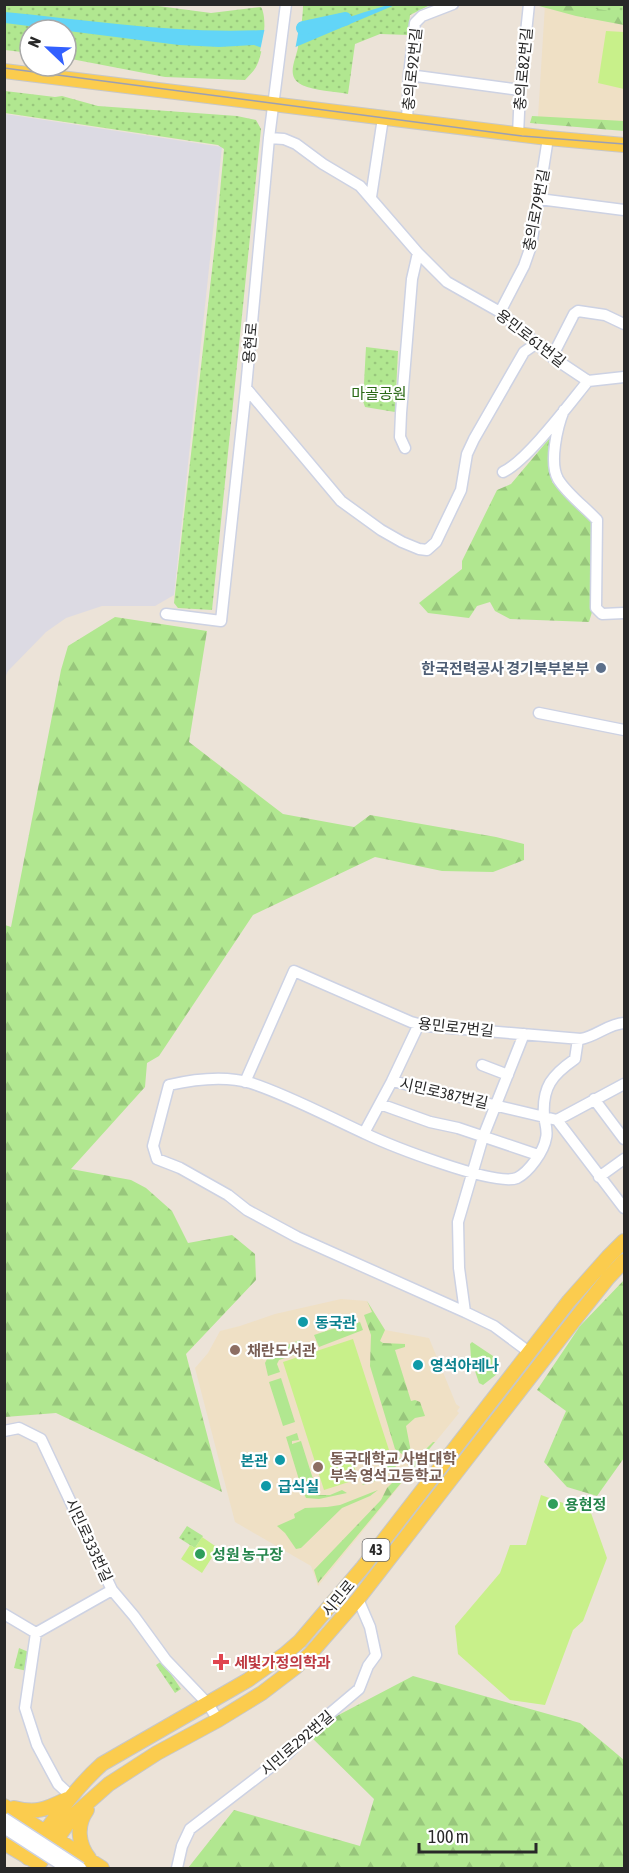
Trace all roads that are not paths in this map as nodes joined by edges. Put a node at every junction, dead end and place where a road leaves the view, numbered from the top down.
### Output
1 (453, 4) edge
2 (529, 4) edge
3 (285, 7) edge
4 (4, 71) edge
5 (409, 75) junction
6 (520, 90) junction
7 (274, 104) junction
8 (384, 118) junction
9 (406, 121) junction
10 (518, 135) junction
11 (269, 138) junction
12 (548, 138) junction
13 (624, 145) edge
14 (371, 197) junction
15 (539, 199) junction
16 (624, 210) edge
17 (418, 253) junction
18 (500, 312) junction
19 (624, 324) edge
20 (537, 343) junction
21 (552, 357) junction
22 (624, 377) edge
23 (588, 381) junction
24 (246, 388) junction
25 (564, 410) junction
26 (405, 448) dead end
27 (502, 472) dead end
28 (624, 613) edge
29 (166, 614) dead end
30 (539, 713) dead end
31 (624, 730) edge
32 (624, 1023) edge
33 (419, 1024) junction
34 (524, 1034) junction
35 (578, 1039) junction
36 (482, 1065) dead end
37 (508, 1075) junction
38 (392, 1081) junction
39 (245, 1082) junction
40 (624, 1084) edge
41 (594, 1099) junction
42 (380, 1104) junction
43 (496, 1105) junction
44 (544, 1117) junction
45 (557, 1120) junction
46 (364, 1133) junction
47 (483, 1137) junction
48 (624, 1139) edge
49 (538, 1155) junction
50 (624, 1159) edge
51 (472, 1172) junction
52 (599, 1177) junction
53 (624, 1208) edge
54 (624, 1241) edge
55 (624, 1261) edge
56 (465, 1312) junction
57 (529, 1352) junction
58 (4, 1431) edge
59 (112, 1590) junction
60 (358, 1599) junction
61 (4, 1614) edge
62 (36, 1633) junction
63 (208, 1704) junction
64 (218, 1720) junction
65 (102, 1790) junction
66 (71, 1796) junction
67 (5, 1810) edge
68 (4, 1828) edge
69 (51, 1835) junction
70 (4, 1844) edge
71 (32, 1866) edge
72 (100, 1867) edge
73 (66, 1869) edge
74 (81, 1869) edge
75 (177, 1869) edge

1 - 5 street, 충의로92번길
2 - 6 street, 충의로82번길
3 - 7 street, 용현로
4 - 7 main road
5 - 6 street
5 - 9 street, 충의로92번길
6 - 10 street, 충의로82번길
7 - 8 main road
7 - 11 street, 용현로
8 - 9 main road
8 - 14 street
9 - 10 main road
10 - 12 main road
11 - 14 street, 용민로61번길
11 - 24 street, 용현로
12 - 13 main road
12 - 15 street, 충의로79번길
14 - 17 street, 용민로61번길
15 - 16 street
15 - 18 street, 충의로79번길
17 - 18 street, 용민로61번길
17 - 26 street
18 - 20 street, 용민로61번길
19 - 21 street
20 - 21 street, 용민로61번길
20 - 24 street
21 - 23 street, 용민로61번길
22 - 23 street
23 - 25 street
24 - 29 street, 용현로
25 - 27 street
25 - 28 street
30 - 31 street
32 - 35 street, 용민로7번길
33 - 34 street, 용민로7번길
33 - 38 street
33 - 39 street, 용민로7번길
34 - 35 street, 용민로7번길
34 - 37 street
35 - 44 street
36 - 37 street
37 - 43 street
38 - 42 street, 시민로387번길
38 - 43 street, 시민로387번길
39 - 46 street
39 - 56 street
40 - 41 street
41 - 45 street
41 - 48 street
42 - 46 street, 시민로387번길
42 - 47 street
43 - 44 street, 시민로387번길
43 - 47 street
44 - 45 street, 시민로387번길
44 - 49 street
45 - 52 street
46 - 51 street
47 - 49 street
47 - 51 street
49 - 51 street
50 - 52 street
51 - 56 street
52 - 53 street
54 - 57 main road, 시민로 / 43
55 - 60 main road, 시민로 / 43
56 - 57 street
57 - 63 main road, 시민로 / 43
58 - 59 street, 시민로333번길
59 - 62 street
59 - 63 street, 시민로333번길
60 - 64 main road, 시민로 / 43
60 - 75 street, 시민로292번길
61 - 62 street
62 - 66 street
63 - 64 street, 시민로333번길
63 - 66 main road, 시민로 / 43
64 - 65 main road, 시민로 / 43
65 - 69 main road, 시민로 / 43
65 - 72 main road
66 - 67 main road
66 - 69 main road, 시민로
67 - 69 main road
67 - 74 street, bridge
68 - 73 street, bridge
69 - 71 main road, 시민로 / 43
69 - 72 main road
70 - 71 main road

